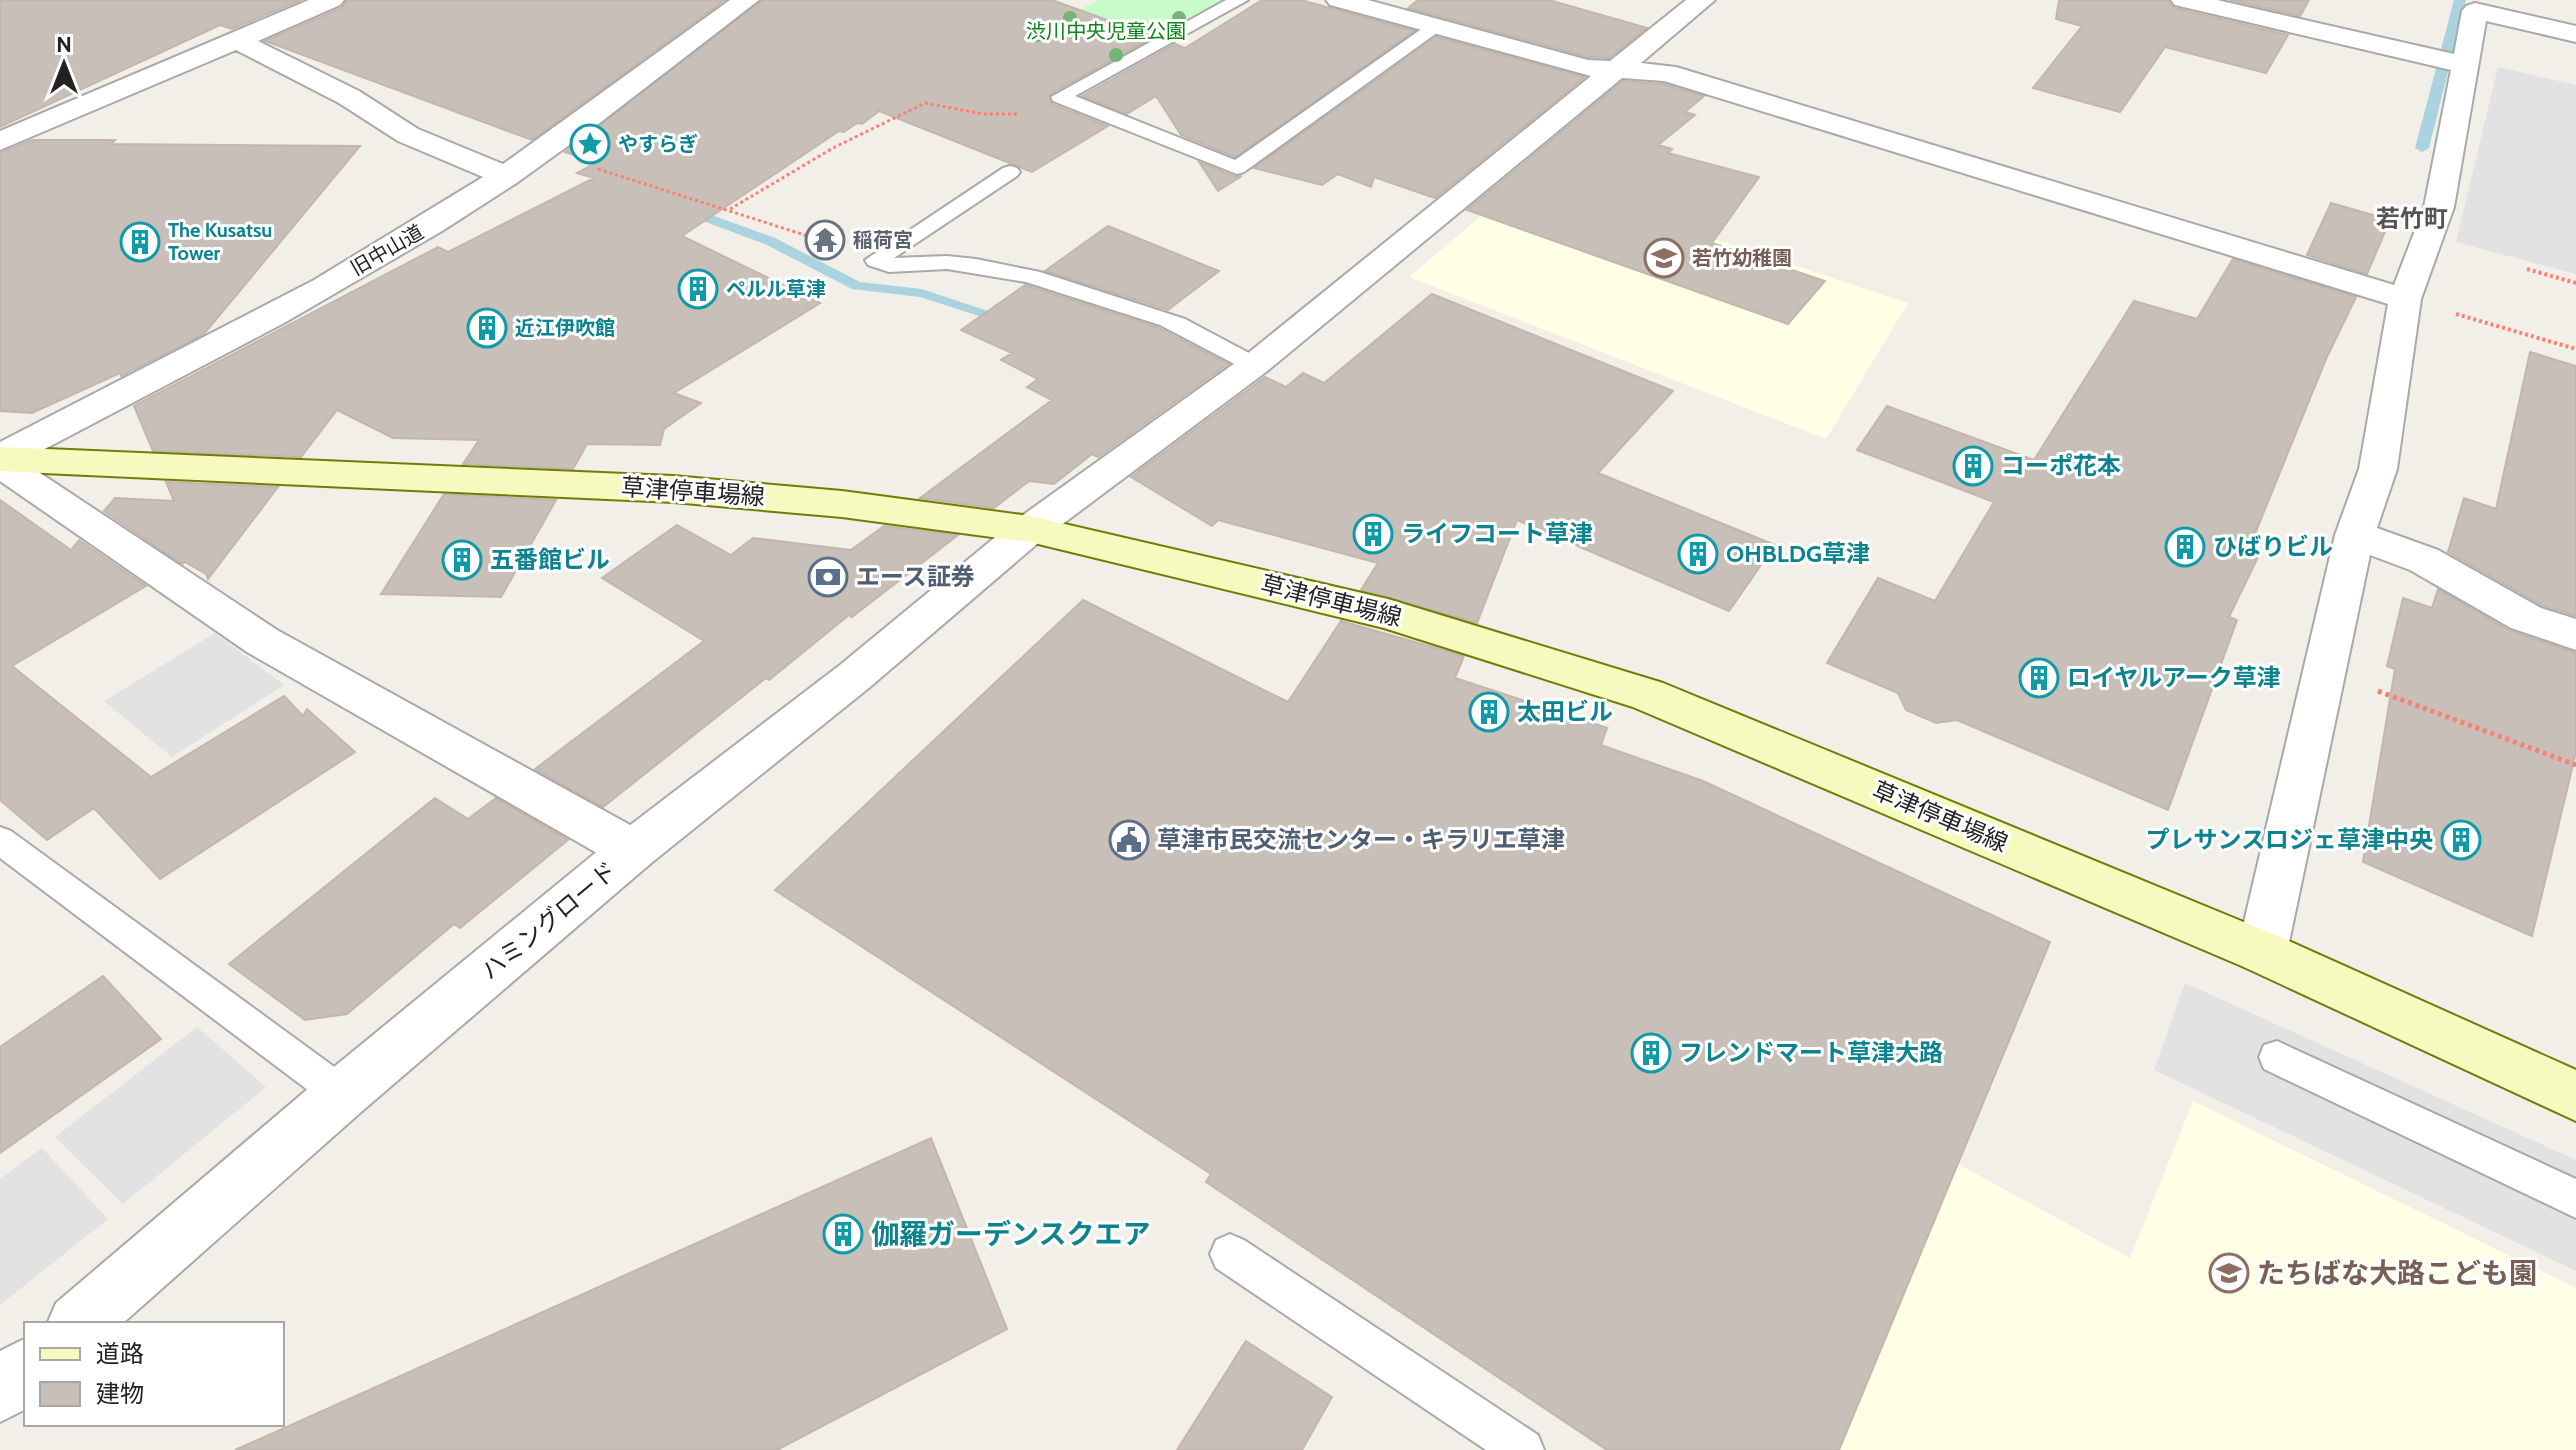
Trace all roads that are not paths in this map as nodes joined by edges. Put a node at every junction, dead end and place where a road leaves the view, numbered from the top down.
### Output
1 (331, 0) edge
2 (746, 0) edge
3 (1239, 0) edge
4 (1339, 0) edge
5 (1702, 0) edge
6 (2184, 0) edge
7 (1436, 27) junction
8 (2576, 34) edge
9 (236, 40) junction
10 (2466, 65) junction
11 (1618, 71) junction
12 (0, 141) edge
13 (1010, 172) dead end
14 (507, 176) junction
15 (2405, 299) junction
16 (1254, 365) junction
17 (0, 460) edge
18 (1030, 529) junction
19 (2355, 535) junction
20 (2576, 635) edge
21 (0, 840) edge
22 (633, 850) junction
23 (2262, 952) junction
24 (2277, 1057) dead end
25 (342, 1094) junction
26 (2576, 1096) edge
27 (2576, 1199) edge
28 (1230, 1254) dead end
29 (79, 1322) edge
30 (24, 1370) edge
31 (0, 1391) edge
32 (1523, 1450) edge

1 - 9 street
2 - 14 street, 旧中山道
3 - 7 lane
4 - 7 street
5 - 11 street, ハミングロード
6 - 10 street
7 - 11 street
8 - 10 street
9 - 12 street
9 - 14 street
10 - 15 street
11 - 15 street
11 - 16 street, ハミングロード
13 - 16 lane
14 - 17 street, 旧中山道
15 - 19 street
16 - 18 street, ハミングロード
17 - 18 main road, 草津停車場線
17 - 22 street
18 - 22 street, ハミングロード
18 - 23 main road, 草津停車場線
19 - 20 street
19 - 23 street
21 - 25 lane
22 - 25 street, ハミングロード
23 - 26 main road, 草津停車場線
24 - 27 lane
25 - 29 street, ハミングロード
28 - 32 lane
30 - 31 street

